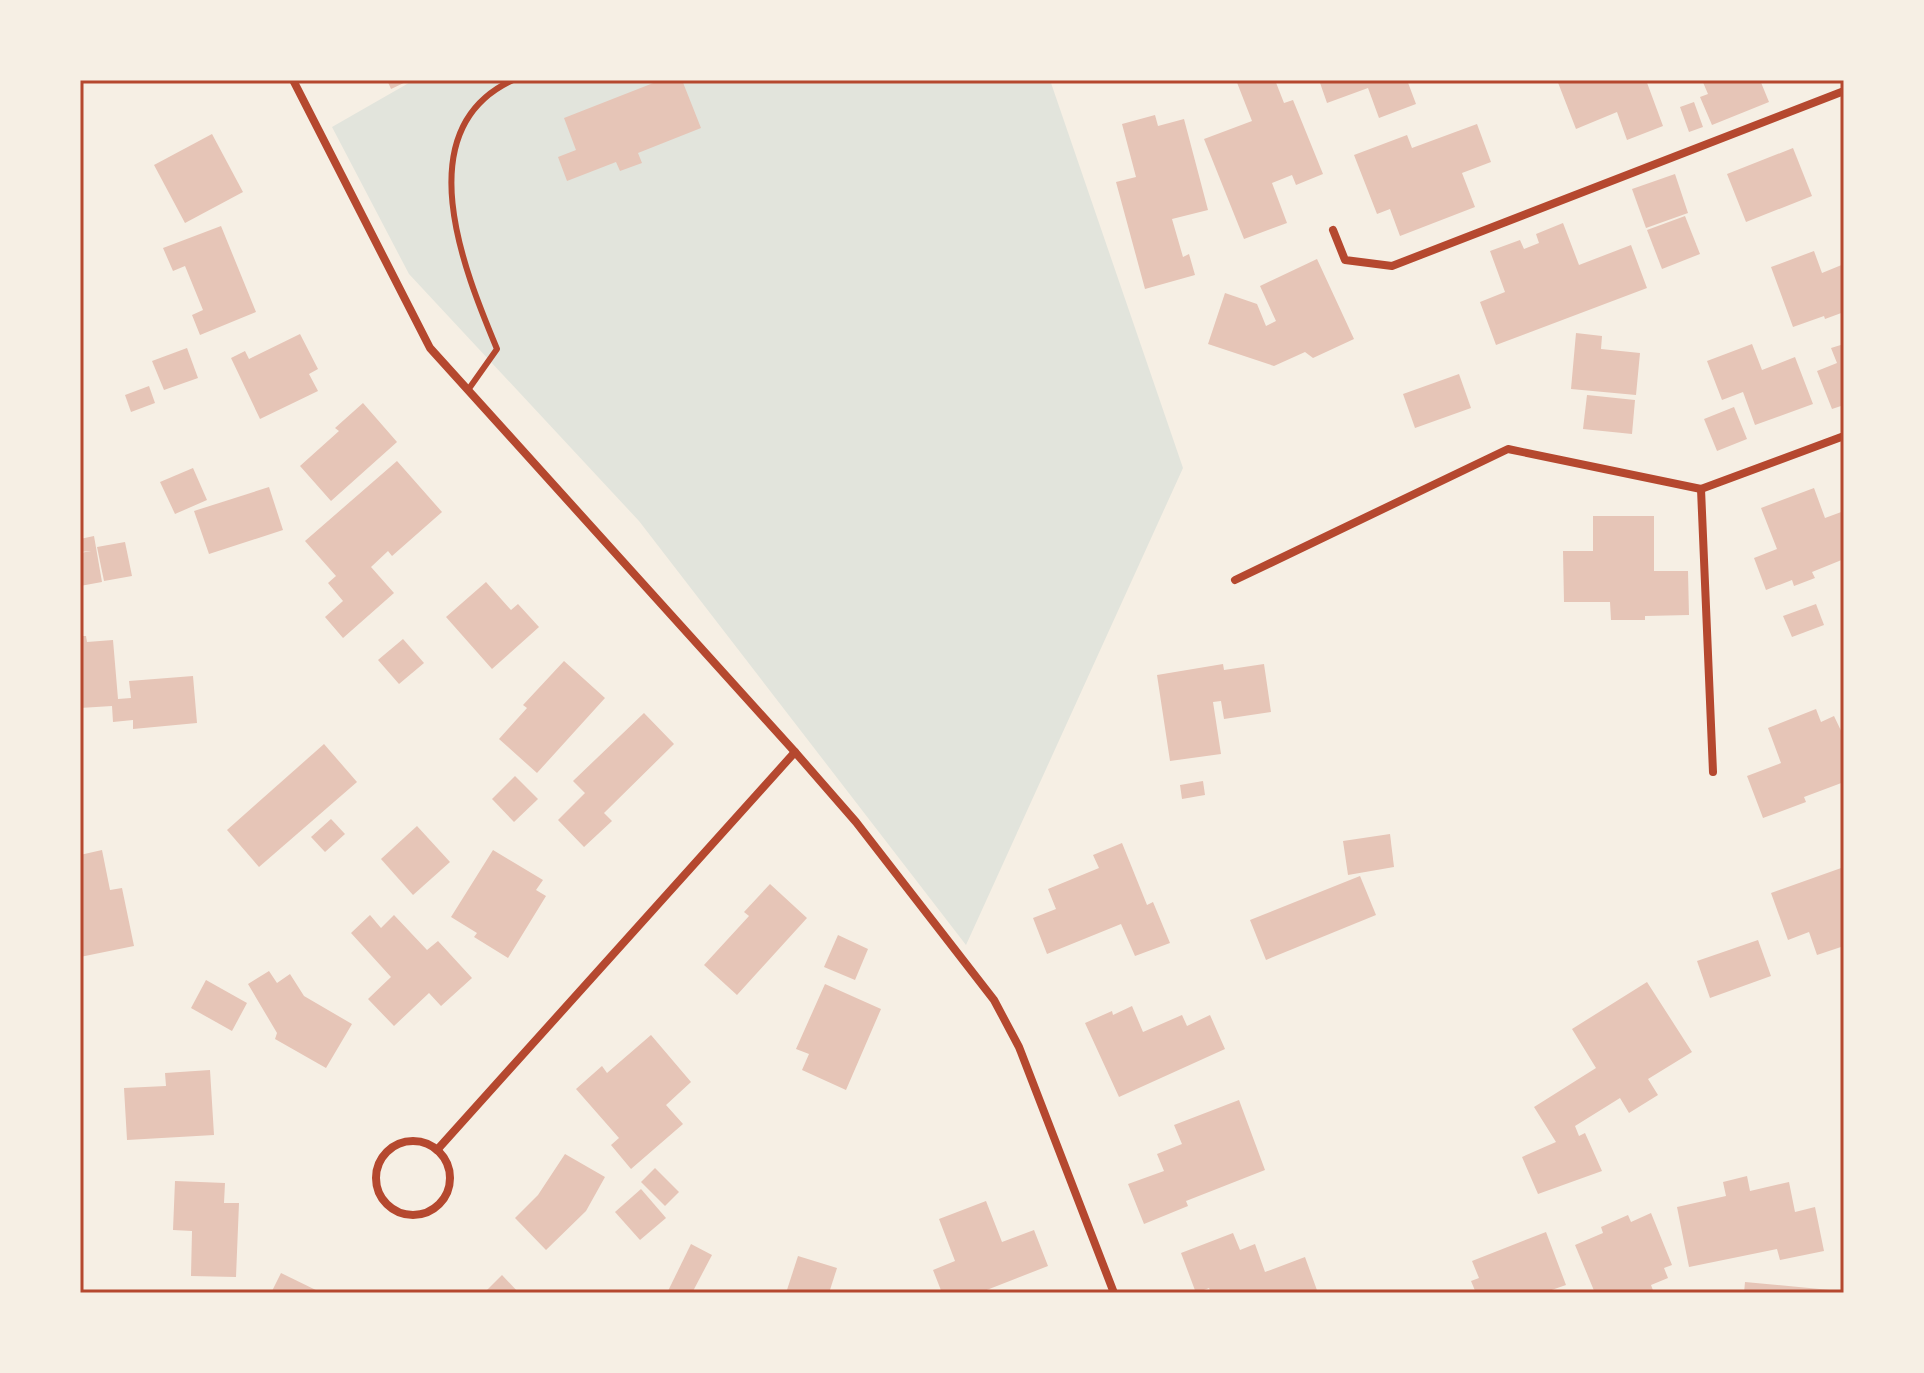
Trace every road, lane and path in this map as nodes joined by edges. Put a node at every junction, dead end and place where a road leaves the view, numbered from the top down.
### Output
1 (293, 80) edge
2 (513, 80) edge
3 (1844, 91) edge
4 (1333, 230) dead end
5 (468, 390) junction
6 (1844, 436) edge
7 (1701, 489) junction
8 (1235, 580) dead end
9 (795, 752) junction
10 (1713, 772) dead end
11 (437, 1150) junction
12 (1114, 1293) edge

1 - 5 street
2 - 5 lane
3 - 4 street
5 - 9 street
6 - 7 street
7 - 8 street
7 - 10 street
9 - 11 street
9 - 12 street
11 - 11 street

